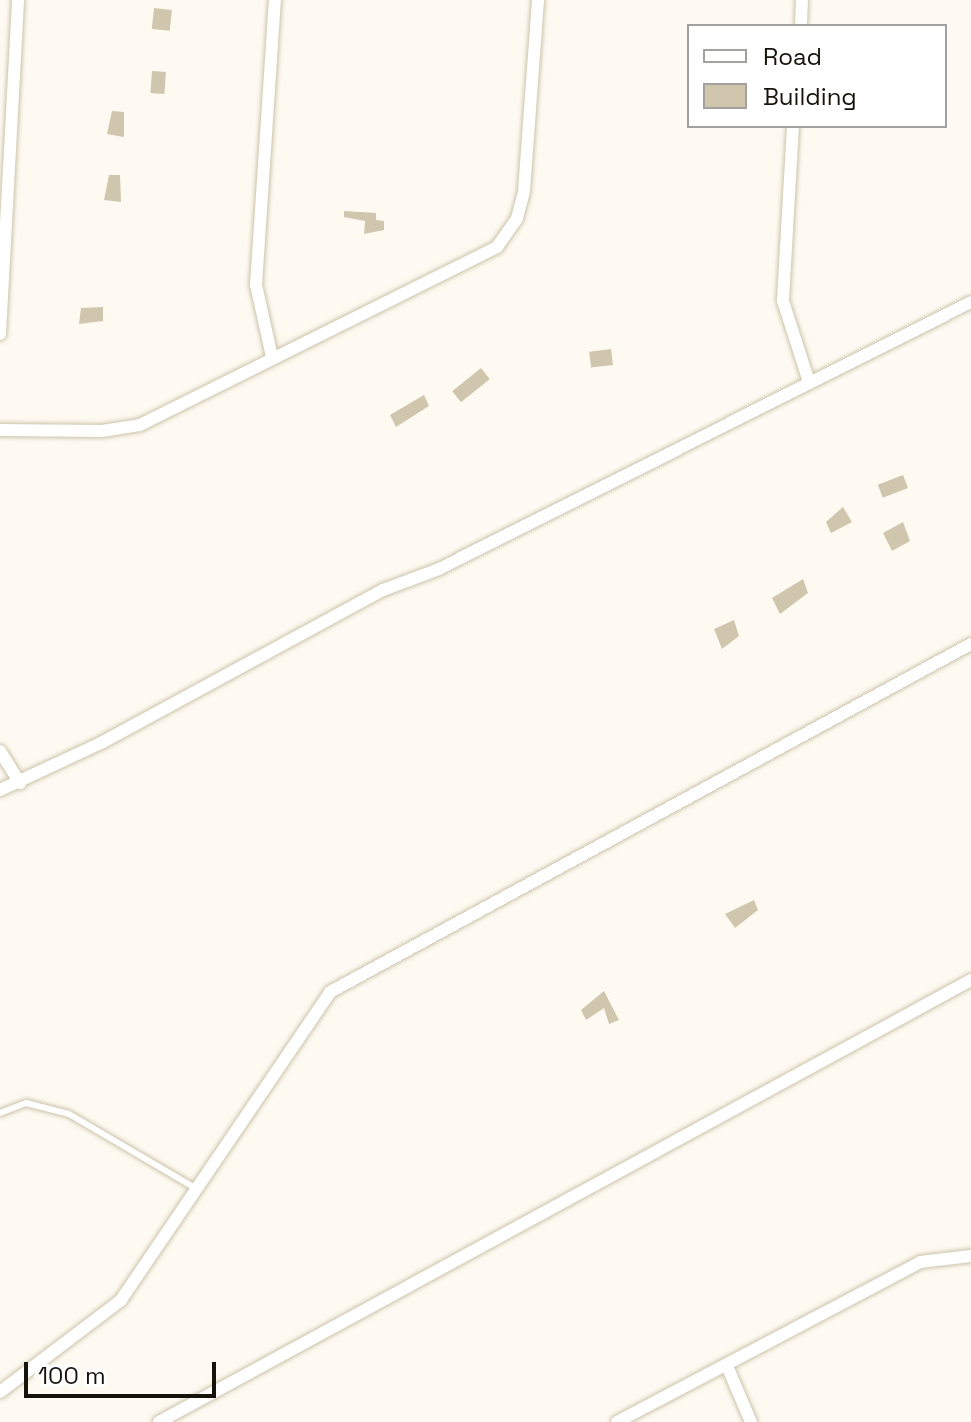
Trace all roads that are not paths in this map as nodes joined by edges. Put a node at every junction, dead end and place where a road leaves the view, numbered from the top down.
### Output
1 (18, 0) edge
2 (275, 0) edge
3 (538, 0) edge
4 (802, 0) edge
5 (801, 24) edge
6 (6, 114) edge
7 (793, 128) edge
8 (971, 302) edge
9 (0, 334) edge
10 (272, 357) junction
11 (809, 382) junction
12 (0, 430) edge
13 (971, 644) edge
14 (0, 751) edge
15 (20, 783) junction
16 (0, 790) edge
17 (971, 980) edge
18 (0, 1113) edge
19 (197, 1189) junction
20 (971, 1256) edge
21 (727, 1366) junction
22 (0, 1392) edge
23 (159, 1422) edge
24 (617, 1422) edge
25 (751, 1422) edge

1 - 6 street
2 - 10 street
3 - 10 street
4 - 5 street
6 - 9 street
7 - 11 street
8 - 11 street
10 - 12 street
11 - 15 street
13 - 19 street
14 - 15 street
15 - 16 street
17 - 23 street
18 - 19 lane
19 - 22 street
20 - 21 street
21 - 24 street
21 - 25 street

